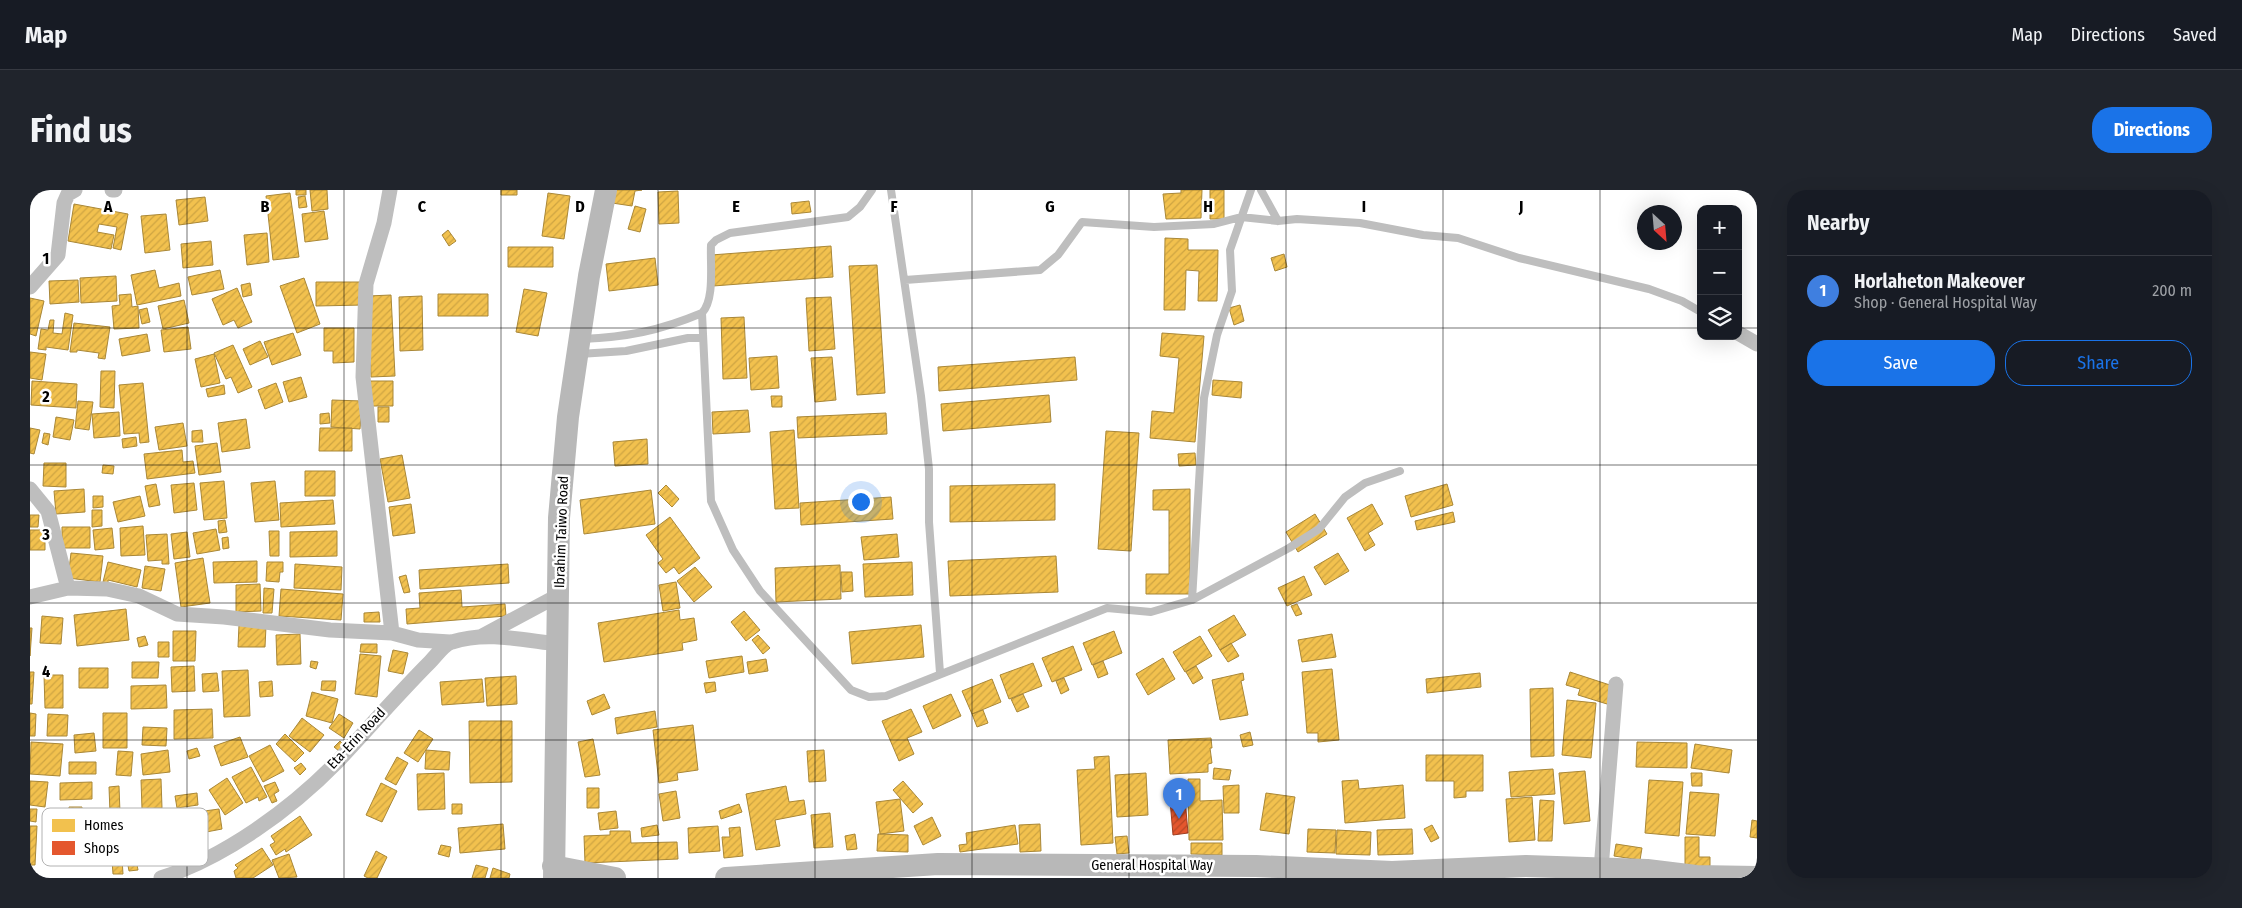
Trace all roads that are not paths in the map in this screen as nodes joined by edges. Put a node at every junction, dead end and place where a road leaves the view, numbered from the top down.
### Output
1 (74, 190) edge
2 (390, 190) edge
3 (606, 190) edge
4 (872, 190) edge
5 (891, 190) edge
6 (1251, 190) edge
7 (1261, 190) edge
8 (1242, 218) junction
9 (1278, 221) junction
10 (905, 280) junction
11 (30, 287) edge
12 (1697, 310) edge
13 (702, 313) junction
14 (1742, 335) edge
15 (703, 338) junction
16 (1757, 344) edge
17 (579, 347) junction
18 (1400, 471) dead end
19 (30, 489) edge
20 (68, 588) junction
21 (559, 595) junction
22 (30, 597) edge
23 (1192, 600) junction
24 (392, 633) junction
25 (482, 636) junction
26 (450, 642) junction
27 (558, 644) junction
28 (940, 673) junction
29 (1616, 684) dead end
30 (208, 859) edge
31 (193, 866) edge
32 (1601, 869) junction
33 (965, 871) edge
34 (554, 872) edge
35 (808, 875) edge
36 (170, 877) edge
37 (1757, 877) edge
38 (615, 878) edge
39 (726, 878) edge

1 - 11 street
2 - 24 street
3 - 17 main road, Ibrahim Taiwo Road
4 - 13 lane
5 - 10 lane
6 - 8 lane
7 - 9 lane
8 - 9 lane
8 - 10 lane
8 - 23 lane
9 - 12 lane
10 - 28 lane
13 - 15 lane
13 - 17 lane
14 - 16 street
15 - 17 lane
15 - 28 lane
17 - 21 main road, Ibrahim Taiwo Road
18 - 23 lane
19 - 20 street
20 - 22 street
20 - 24 street
21 - 25 street
21 - 27 main road, Ibrahim Taiwo Road
23 - 28 lane
24 - 26 street
25 - 26 street
25 - 27 street
26 - 30 street, Eta-Erin Road
27 - 34 main road, Ibrahim Taiwo Road
29 - 32 street
31 - 36 street, Eta-Erin Road
32 - 33 main road, General Hospital Way
32 - 37 main road, General Hospital Way
33 - 35 main road, General Hospital Way
34 - 38 main road
35 - 39 main road, General Hospital Way

